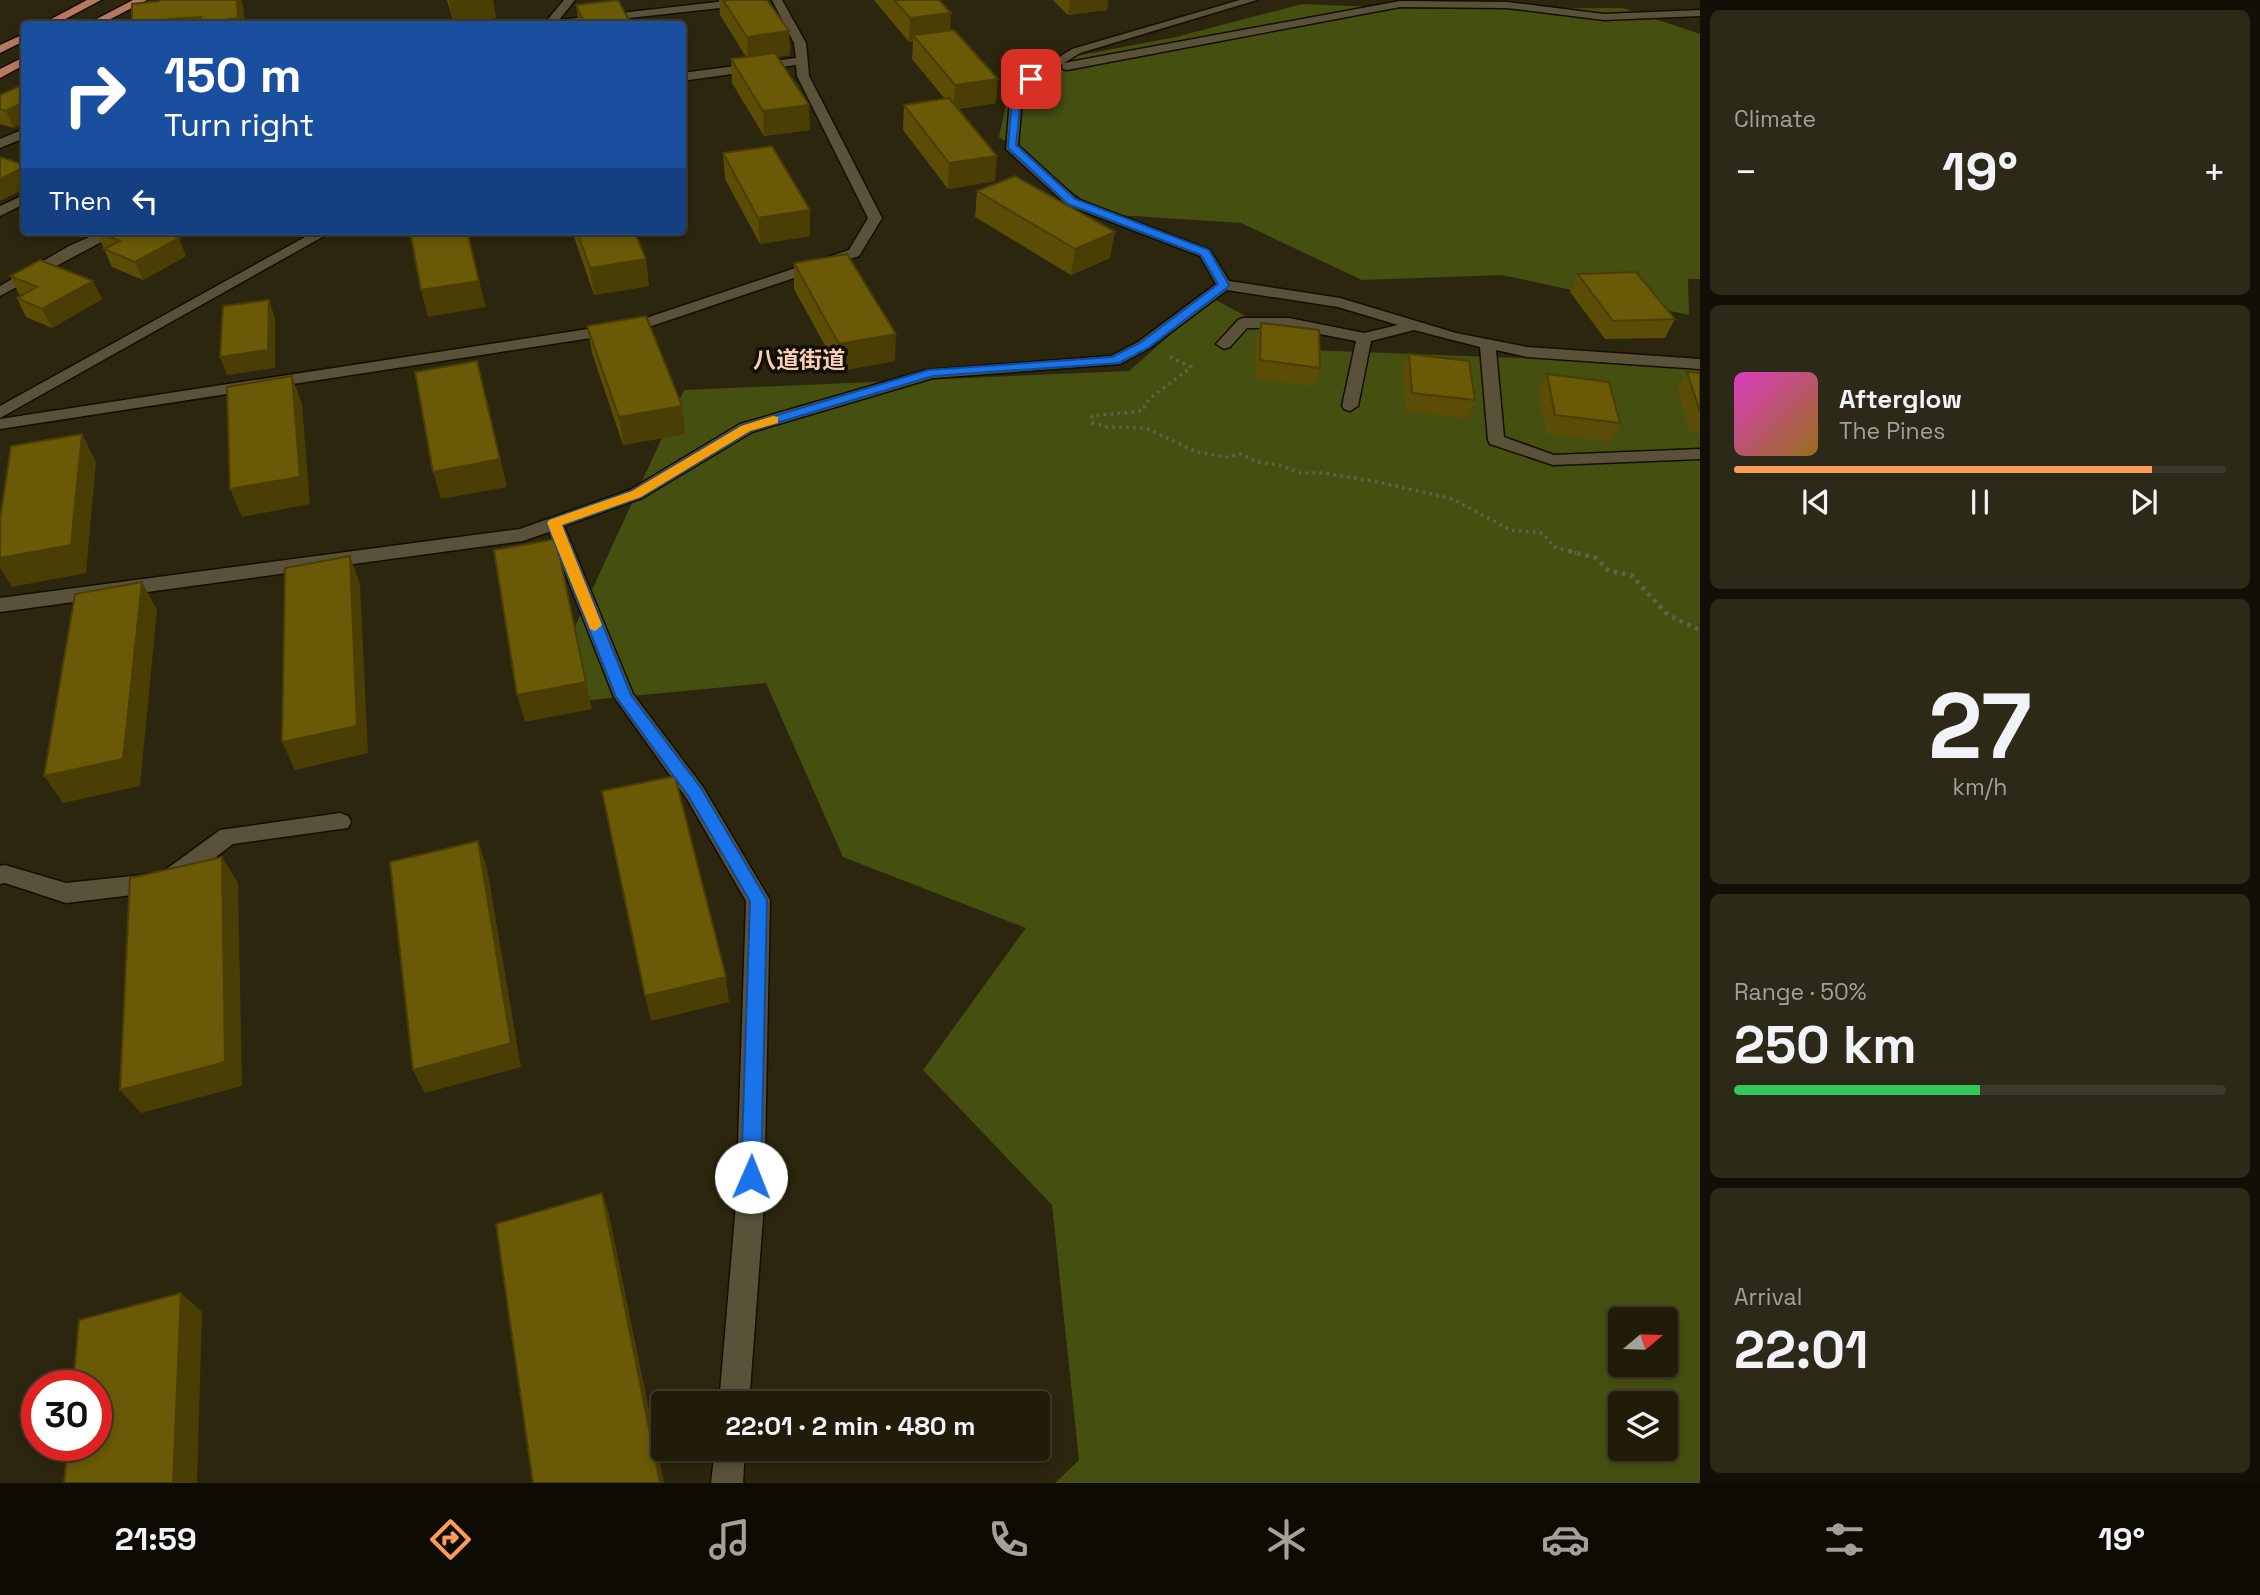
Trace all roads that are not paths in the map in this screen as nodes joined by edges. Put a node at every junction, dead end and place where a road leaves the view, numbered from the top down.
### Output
1 (96, 0) edge
2 (142, 0) edge
3 (570, 0) edge
4 (654, 0) edge
5 (763, 0) edge
6 (777, 0) edge
7 (1252, 0) edge
8 (1700, 13) edge
9 (632, 15) junction
10 (54, 21) edge
11 (99, 21) edge
12 (552, 21) edge
13 (577, 21) edge
14 (21, 39) edge
15 (0, 50) edge
16 (802, 61) junction
17 (21, 63) edge
18 (1045, 71) junction
19 (0, 74) edge
20 (686, 76) edge
21 (21, 134) edge
22 (0, 144) edge
23 (21, 201) edge
24 (0, 212) edge
25 (106, 235) edge
26 (319, 235) edge
27 (1224, 285) junction
28 (0, 292) edge
29 (1415, 326) junction
30 (1364, 338) junction
31 (1224, 344) dead end
32 (1488, 344) junction
33 (1700, 364) edge
34 (1350, 406) dead end
35 (0, 413) edge
36 (0, 424) edge
37 (1700, 454) edge
38 (554, 523) junction
39 (0, 605) edge
40 (340, 822) dead end
41 (0, 875) edge
42 (735, 1391) edge
43 (729, 1461) edge
44 (727, 1483) edge

1 - 10 main road
2 - 11 main road
3 - 12 street
4 - 9 street
5 - 9 street
6 - 16 street
7 - 18 street
8 - 18 street
9 - 13 street
14 - 15 main road
16 - 20 street
16 - 36 street
17 - 19 main road
18 - 27 street
21 - 22 street
23 - 24 street
25 - 28 street
26 - 35 street
27 - 29 street
27 - 38 street
29 - 30 street
29 - 32 street
30 - 31 street
30 - 34 street
32 - 33 street
32 - 37 street
38 - 39 street
38 - 42 street
40 - 41 street
43 - 44 street

